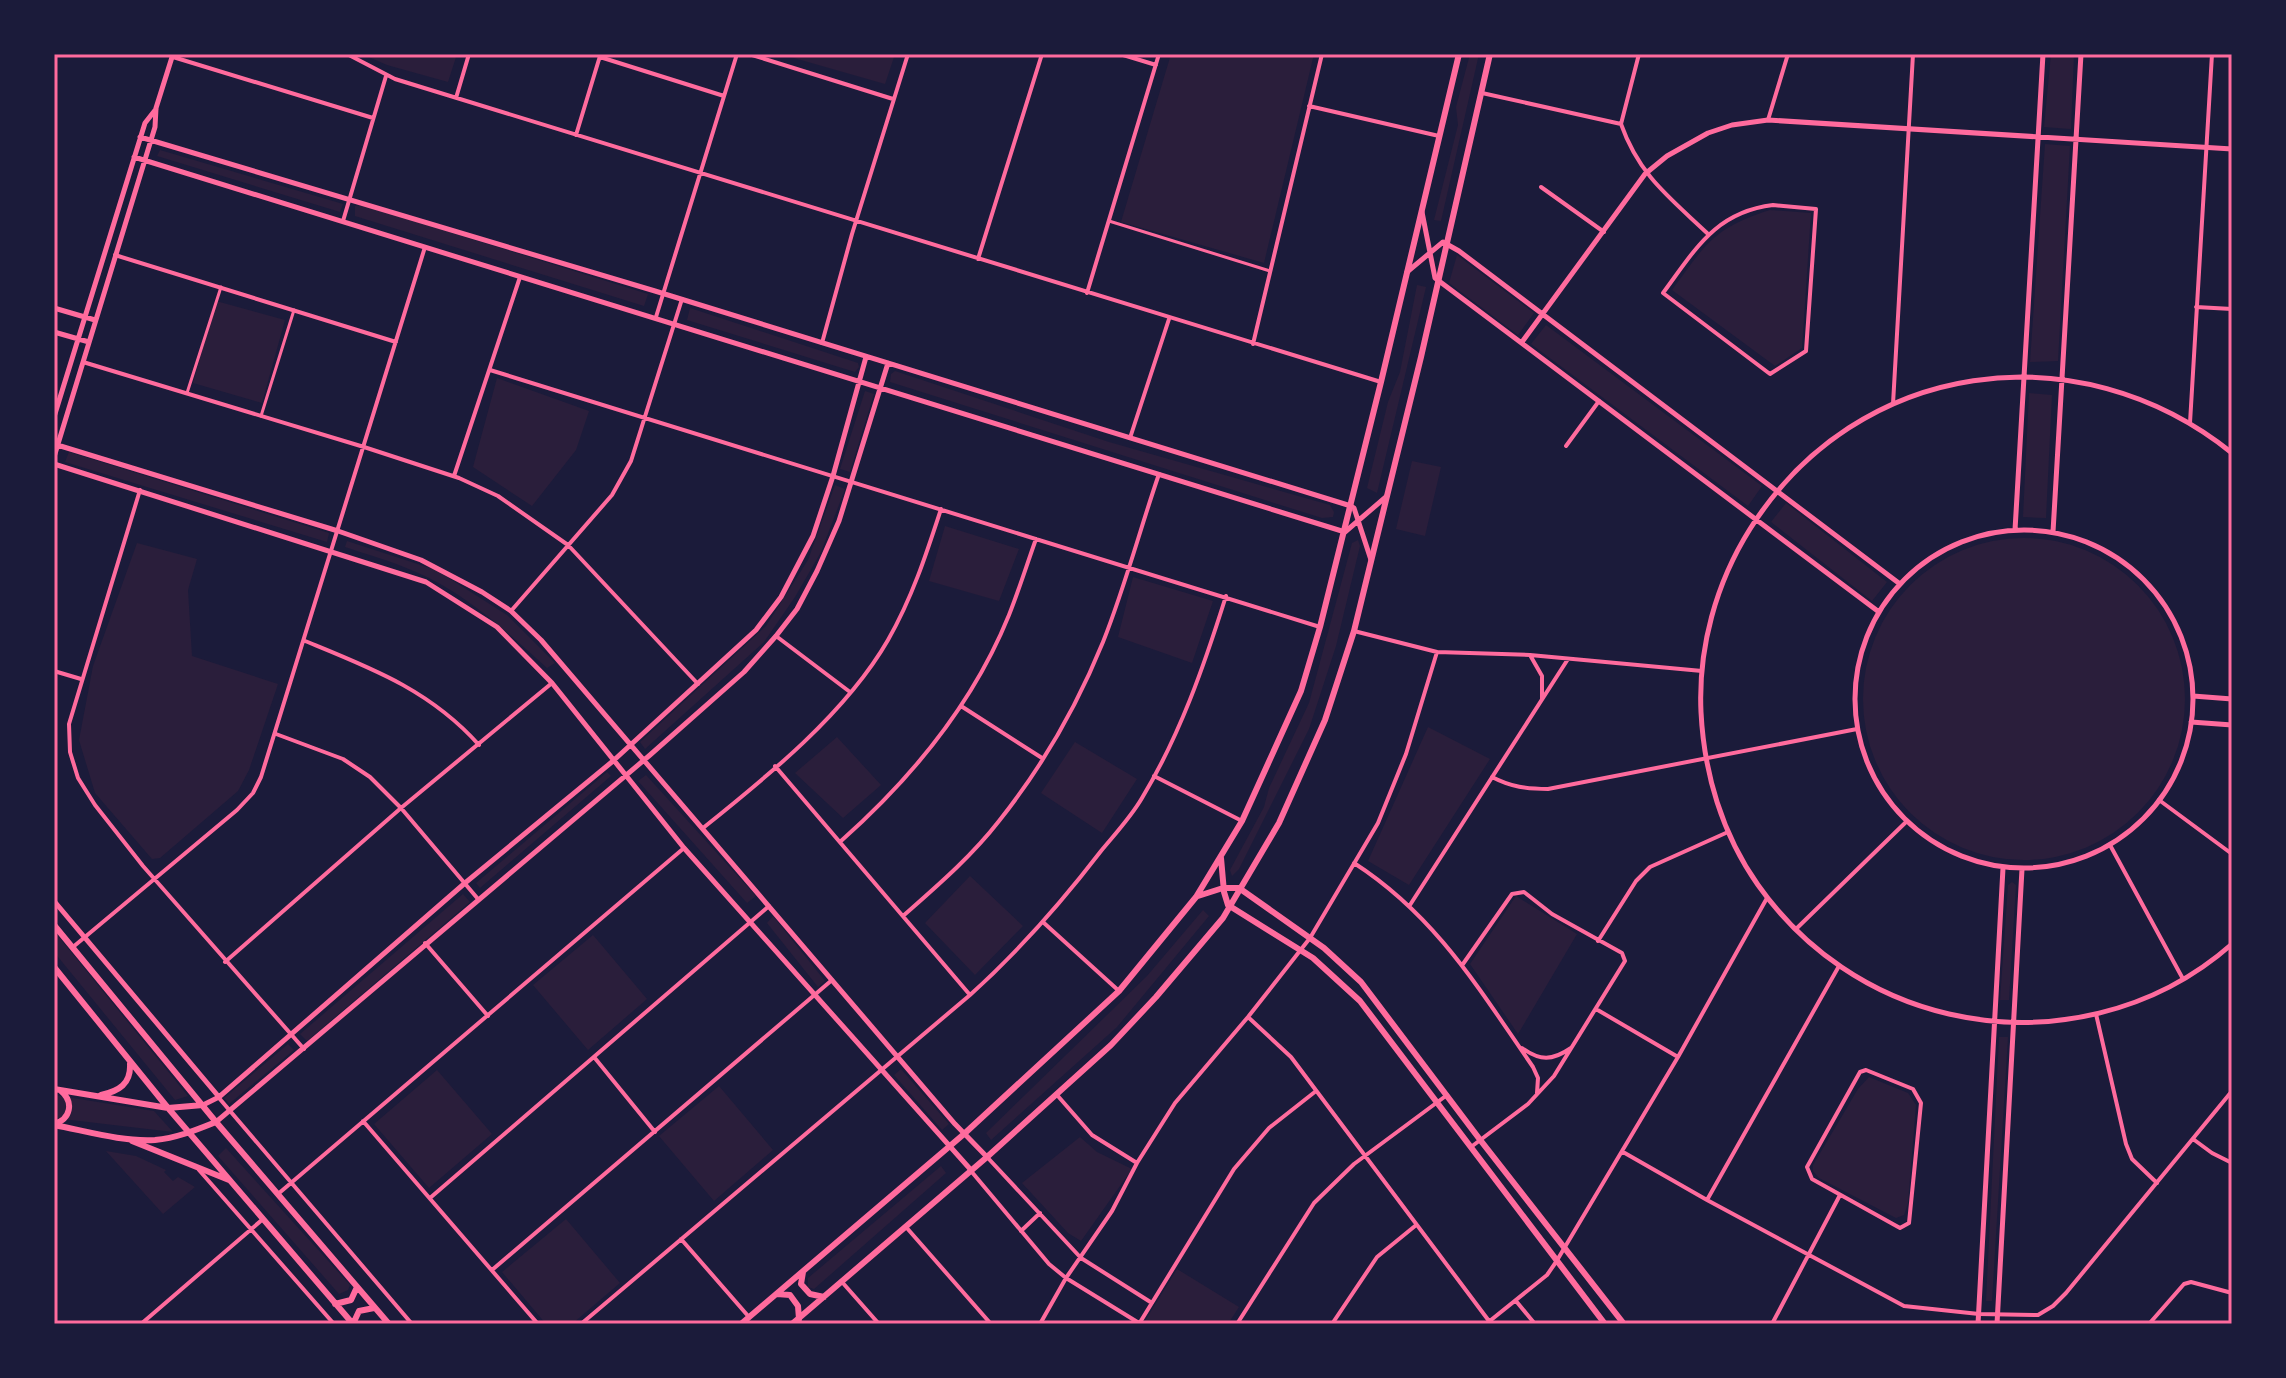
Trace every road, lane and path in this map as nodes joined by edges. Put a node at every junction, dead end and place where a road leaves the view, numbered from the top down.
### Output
1 (347, 54) edge
2 (469, 54) edge
3 (737, 54) edge
4 (749, 54) edge
5 (908, 54) edge
6 (1042, 54) edge
7 (1120, 54) edge
8 (1159, 54) edge
9 (1322, 54) edge
10 (1459, 54) edge
11 (1490, 54) edge
12 (1639, 54) edge
13 (1788, 54) edge
14 (1913, 54) edge
15 (2043, 54) edge
16 (2081, 54) edge
17 (2212, 54) edge
18 (601, 55) edge
19 (172, 56) edge
20 (1156, 65) junction
21 (386, 76) junction
22 (1482, 93) junction
23 (724, 96) junction
24 (456, 98) junction
25 (893, 99) junction
26 (1309, 106) junction
27 (156, 108) junction
28 (373, 118) junction
29 (1768, 120) junction
30 (1621, 124) junction
31 (1908, 130) junction
32 (576, 135) junction
33 (1439, 136) junction
34 (140, 137) junction
35 (2038, 138) junction
36 (151, 140) junction
37 (2076, 140) junction
38 (2206, 147) junction
39 (2232, 149) edge
40 (134, 157) junction
41 (144, 160) junction
42 (701, 172) junction
43 (1645, 174) junction
44 (1541, 187) dead end
45 (350, 198) junction
46 (1422, 211) junction
47 (343, 221) junction
48 (856, 221) junction
49 (1109, 221) junction
50 (1604, 232) junction
51 (1707, 233) junction
52 (1446, 242) junction
53 (425, 247) junction
54 (1429, 254) junction
55 (115, 255) junction
56 (978, 259) junction
57 (1270, 271) junction
58 (1407, 272) junction
59 (520, 276) junction
60 (1438, 280) junction
61 (221, 287) junction
62 (664, 293) junction
63 (1087, 293) junction
64 (682, 299) junction
65 (2196, 307) junction
66 (54, 308) edge
67 (2232, 309) edge
68 (294, 310) junction
69 (1543, 314) junction
70 (85, 317) junction
71 (656, 317) junction
72 (1170, 319) junction
73 (95, 320) junction
74 (675, 322) junction
75 (54, 332) edge
76 (78, 339) junction
77 (89, 342) junction
78 (396, 342) junction
79 (1522, 342) junction
80 (822, 343) junction
81 (1253, 344) junction
82 (866, 357) junction
83 (83, 362) junction
84 (888, 363) junction
85 (490, 370) junction
86 (2024, 376) junction
87 (2062, 378) junction
88 (860, 382) junction
89 (1381, 382) junction
90 (881, 387) junction
91 (187, 393) junction
92 (1599, 401) junction
93 (1893, 404) junction
94 (261, 416) junction
95 (54, 417) edge
96 (645, 419) junction
97 (2190, 423) junction
98 (1130, 438) junction
99 (56, 445) edge
100 (1566, 446) dead end
101 (364, 447) junction
102 (2232, 453) edge
103 (54, 457) edge
104 (54, 464) edge
105 (1159, 474) junction
106 (454, 476) junction
107 (833, 476) junction
108 (852, 482) junction
109 (140, 490) junction
110 (1777, 491) junction
111 (1387, 496) junction
112 (1351, 506) junction
113 (941, 509) junction
114 (1756, 519) junction
115 (1357, 521) junction
116 (2015, 530) junction
117 (338, 531) junction
118 (1344, 532) junction
119 (2053, 532) junction
120 (1036, 539) junction
121 (568, 545) junction
122 (333, 550) junction
123 (1371, 560) junction
124 (1129, 567) junction
125 (1900, 584) junction
126 (1226, 596) junction
127 (511, 611) junction
128 (1879, 612) junction
129 (1320, 627) junction
130 (1354, 631) junction
131 (776, 636) junction
132 (305, 641) junction
133 (1437, 652) junction
134 (1530, 655) junction
135 (1568, 659) junction
136 (54, 671) edge
137 (1702, 671) junction
138 (81, 679) junction
139 (552, 683) junction
140 (698, 684) junction
141 (850, 692) junction
142 (2193, 696) junction
143 (2232, 699) edge
144 (1541, 701) junction
145 (961, 706) junction
146 (2191, 722) junction
147 (2232, 725) edge
148 (1857, 729) junction
149 (276, 734) junction
150 (479, 745) junction
151 (630, 746) junction
152 (1042, 758) junction
153 (1706, 759) junction
154 (613, 761) junction
155 (643, 761) junction
156 (775, 766) junction
157 (1154, 776) junction
158 (625, 777) junction
159 (1492, 777) junction
160 (2159, 800) junction
161 (401, 808) junction
162 (1242, 821) junction
163 (1906, 822) junction
164 (703, 828) junction
165 (1728, 832) junction
166 (841, 841) junction
167 (2110, 845) junction
168 (684, 848) junction
169 (2232, 854) edge
170 (1221, 858) junction
171 (1354, 863) junction
172 (2003, 868) junction
173 (2022, 869) junction
174 (154, 880) junction
175 (465, 883) junction
176 (1223, 888) junction
177 (1241, 890) junction
178 (1196, 897) junction
179 (1767, 898) junction
180 (478, 899) junction
181 (54, 901) edge
182 (1410, 905) junction
183 (769, 906) junction
184 (1230, 907) junction
185 (903, 916) junction
186 (750, 922) junction
187 (1043, 923) junction
188 (54, 925) edge
189 (1796, 930) junction
190 (84, 938) junction
191 (1310, 938) junction
192 (1598, 941) junction
193 (425, 943) junction
194 (2232, 944) edge
195 (73, 947) junction
196 (1301, 951) junction
197 (225, 962) junction
198 (1463, 964) junction
199 (1839, 966) junction
200 (54, 967) edge
201 (2183, 979) junction
202 (832, 980) junction
203 (1119, 991) junction
204 (815, 995) junction
205 (970, 995) junction
206 (1596, 1009) junction
207 (2096, 1014) junction
208 (488, 1016) junction
209 (1248, 1017) junction
210 (1994, 1022) junction
211 (2013, 1023) junction
212 (291, 1035) junction
213 (1573, 1046) junction
214 (1519, 1047) junction
215 (304, 1049) junction
216 (897, 1056) junction
217 (594, 1057) junction
218 (1678, 1057) junction
219 (129, 1060) junction
220 (880, 1069) junction
221 (57, 1089) edge
222 (1316, 1091) junction
223 (2232, 1091) edge
224 (93, 1095) junction
225 (1057, 1095) junction
226 (1447, 1095) junction
227 (1537, 1096) junction
228 (219, 1097) junction
229 (1436, 1103) junction
230 (203, 1105) junction
231 (168, 1108) junction
232 (231, 1111) junction
233 (363, 1121) junction
234 (216, 1122) junction
235 (54, 1125) edge
236 (189, 1132) junction
237 (655, 1132) junction
238 (964, 1134) junction
239 (125, 1138) junction
240 (2193, 1139) junction
241 (1481, 1141) junction
242 (948, 1147) junction
243 (1469, 1148) junction
244 (1623, 1152) junction
245 (1365, 1155) junction
246 (987, 1157) junction
247 (1137, 1163) junction
248 (2232, 1163) edge
249 (197, 1168) junction
250 (971, 1170) junction
251 (231, 1181) junction
252 (291, 1183) junction
253 (2157, 1183) junction
254 (278, 1194) junction
255 (1840, 1195) junction
256 (430, 1198) junction
257 (1707, 1200) junction
258 (1040, 1213) junction
259 (263, 1219) junction
260 (1415, 1226) junction
261 (906, 1227) junction
262 (252, 1229) junction
263 (1021, 1231) junction
264 (681, 1239) junction
265 (1564, 1249) junction
266 (1808, 1255) junction
267 (1081, 1258) junction
268 (1556, 1262) junction
269 (492, 1270) junction
270 (803, 1272) junction
271 (1066, 1278) junction
272 (842, 1282) junction
273 (357, 1287) junction
274 (2232, 1293) edge
275 (777, 1294) junction
276 (824, 1297) junction
277 (1516, 1300) junction
278 (1152, 1303) junction
279 (335, 1304) junction
280 (375, 1308) junction
281 (1979, 1314) junction
282 (1997, 1315) junction
283 (749, 1317) junction
284 (795, 1321) edge
285 (1139, 1323) edge
286 (1487, 1323) edge
287 (141, 1324) edge
288 (334, 1324) edge
289 (353, 1324) edge
290 (389, 1324) edge
291 (412, 1324) edge
292 (538, 1324) edge
293 (581, 1324) edge
294 (741, 1324) edge
295 (879, 1324) edge
296 (991, 1324) edge
297 (1040, 1324) edge
298 (1237, 1324) edge
299 (1332, 1324) edge
300 (1535, 1324) edge
301 (1605, 1324) edge
302 (1624, 1324) edge
303 (1772, 1324) edge
304 (1978, 1324) edge
305 (1997, 1324) edge
306 (2149, 1324) edge

1 - 21 street
2 - 24 street
3 - 23 street
4 - 25 street
5 - 25 street
6 - 56 street
7 - 20 street
8 - 20 street
9 - 26 street
10 - 33 main road
11 - 22 main road
12 - 30 street
13 - 29 street
14 - 31 street
15 - 35 street
16 - 37 street
17 - 38 street
18 - 23 street
18 - 32 street
19 - 27 street
19 - 28 street
20 - 49 street
21 - 24 street
21 - 28 street
22 - 30 street
22 - 52 main road
23 - 42 street
24 - 32 street
25 - 48 street
26 - 33 street
26 - 57 street
27 - 34 street
27 - 36 street
28 - 45 street
29 - 31 street
29 - 43 street
30 - 43 street
31 - 35 street
31 - 93 street
32 - 42 street
33 - 46 main road
34 - 36 street
34 - 40 street
35 - 37 street
35 - 86 street
36 - 41 street
36 - 45 street
37 - 38 street
37 - 87 street
38 - 39 street
38 - 65 street
40 - 41 street
40 - 70 street
41 - 47 street
41 - 55 street
42 - 48 street
42 - 62 street
43 - 50 street
43 - 51 street
44 - 50 street
45 - 47 street
45 - 62 street
46 - 54 street
46 - 58 main road
47 - 53 street
48 - 56 street
48 - 80 street
49 - 57 street
49 - 63 street
50 - 69 street
51 - 51 street
52 - 54 street
52 - 60 main road
52 - 69 street
53 - 59 street
53 - 78 street
54 - 58 street
54 - 60 street
55 - 61 street
55 - 73 street
56 - 63 street
57 - 81 street
58 - 89 main road
59 - 71 street
59 - 85 street
60 - 79 street
60 - 111 main road
61 - 68 street
61 - 91 street
62 - 64 street
62 - 71 street
63 - 72 street
64 - 74 street
64 - 80 street
65 - 67 street
65 - 97 street
66 - 70 street
68 - 78 street
68 - 94 street
69 - 79 street
69 - 110 street
70 - 73 street
70 - 76 street
71 - 74 street
72 - 81 street
72 - 98 street
73 - 77 street
74 - 88 street
74 - 96 street
75 - 76 street
76 - 77 street
76 - 95 street
77 - 83 street
78 - 101 street
79 - 92 street
80 - 82 street
81 - 89 street
82 - 84 street
82 - 88 street
83 - 91 street
83 - 99 street
84 - 90 street
84 - 98 street
85 - 96 street
85 - 106 street
86 - 87 street
86 - 93 street
86 - 116 street
87 - 97 street
87 - 119 street
88 - 90 street
88 - 107 street
89 - 112 main road
90 - 105 street
90 - 108 street
91 - 94 street
92 - 100 street
92 - 114 street
93 - 110 street
94 - 101 street
96 - 107 street
96 - 121 street
97 - 102 street
98 - 112 street
99 - 103 street
99 - 117 street
101 - 106 street
101 - 117 street
104 - 109 street
105 - 118 street
105 - 124 street
106 - 121 street
107 - 108 street
107 - 140 street
108 - 113 street
108 - 131 street
109 - 122 street
109 - 138 street
110 - 114 street
110 - 125 street
111 - 115 street
111 - 123 main road
112 - 115 street
112 - 118 main road
113 - 120 street
113 - 141 street
114 - 128 street
114 - 137 street
115 - 118 street
115 - 123 street
116 - 119 street
116 - 125 street
117 - 122 street
117 - 127 street
118 - 129 main road
119 - 142 street
120 - 124 street
120 - 145 street
121 - 127 street
121 - 140 street
122 - 132 street
122 - 139 street
123 - 130 main road
124 - 126 street
124 - 152 street
125 - 128 street
126 - 129 street
126 - 157 street
127 - 151 street
128 - 148 street
129 - 162 main road
130 - 133 street
130 - 177 main road
131 - 141 street
131 - 155 street
132 - 149 street
132 - 150 street
133 - 134 street
133 - 171 street
134 - 135 street
134 - 144 street
135 - 137 street
135 - 144 street
136 - 138 street
137 - 153 street
138 - 174 street
139 - 150 street
139 - 154 street
140 - 151 street
141 - 156 street
142 - 143 street
142 - 146 street
144 - 159 street
145 - 152 street
145 - 166 street
146 - 147 street
146 - 160 street
148 - 153 street
148 - 163 street
149 - 161 street
149 - 174 street
150 - 161 street
151 - 154 street
151 - 155 street
152 - 185 street
153 - 159 street
153 - 165 street
154 - 158 street
154 - 175 street
155 - 158 street
155 - 164 street
156 - 164 street
156 - 166 street
157 - 162 street
157 - 187 street
158 - 168 street
158 - 180 street
159 - 182 street
160 - 167 street
160 - 169 street
161 - 175 street
161 - 197 street
162 - 170 main road
163 - 172 street
163 - 189 street
164 - 183 street
165 - 179 street
165 - 192 street
166 - 185 street
167 - 173 street
167 - 201 street
168 - 186 street
168 - 208 street
170 - 176 main road
170 - 178 main road
171 - 182 street
171 - 191 street
172 - 173 street
172 - 210 street
173 - 211 street
174 - 190 street
174 - 197 street
175 - 180 street
175 - 212 street
176 - 177 main road
176 - 178 main road
176 - 184 main road
177 - 184 main road
177 - 191 main road
178 - 203 main road
179 - 189 street
179 - 218 street
180 - 193 street
181 - 190 street
182 - 198 street
183 - 186 street
183 - 202 street
184 - 196 main road
184 - 225 main road
185 - 205 street
186 - 204 street
186 - 217 street
187 - 203 street
187 - 205 street
188 - 195 main road
189 - 199 street
190 - 195 street
190 - 228 street
191 - 196 street
191 - 226 main road
192 - 198 street
192 - 206 street
193 - 208 street
193 - 215 street
194 - 201 street
195 - 230 main road
196 - 209 street
196 - 229 main road
197 - 212 street
198 - 214 street
199 - 210 street
199 - 257 street
200 - 219 main road
201 - 207 street
202 - 204 street
202 - 216 street
203 - 238 main road
204 - 220 street
204 - 237 street
205 - 216 street
206 - 213 street
206 - 218 street
207 - 211 street
207 - 253 street
208 - 233 street
209 - 222 street
209 - 247 street
210 - 211 street
210 - 281 street
211 - 282 street
212 - 215 street
212 - 228 street
213 - 214 street
213 - 227 street
214 - 227 street
215 - 232 street
216 - 220 street
216 - 238 street
217 - 237 street
217 - 256 street
218 - 244 street
219 - 224 main road
219 - 231 main road
220 - 242 street
220 - 264 street
221 - 224 main road
221 - 235 main road
222 - 245 street
222 - 278 street
223 - 240 street
224 - 231 main road
225 - 246 main road
225 - 247 street
226 - 229 street
226 - 241 main road
227 - 241 street
228 - 230 street
228 - 232 street
229 - 243 main road
229 - 245 street
230 - 231 main road
230 - 234 main road
231 - 236 main road
232 - 234 street
232 - 252 street
233 - 252 street
233 - 256 street
234 - 236 main road
234 - 254 main road
235 - 239 main road
236 - 239 main road
236 - 251 main road
237 - 269 street
238 - 242 main road
238 - 246 street
239 - 249 main road
240 - 248 street
240 - 253 street
241 - 243 street
241 - 265 main road
242 - 250 street
242 - 270 main road
243 - 268 main road
244 - 257 street
244 - 265 street
245 - 260 street
245 - 298 street
246 - 250 main road
246 - 258 street
247 - 267 street
249 - 251 main road
249 - 262 street
250 - 261 main road
250 - 263 street
251 - 259 main road
252 - 254 street
252 - 291 street
253 - 282 street
254 - 273 main road
255 - 255 street
255 - 266 street
256 - 269 street
257 - 266 street
258 - 263 street
258 - 267 street
259 - 262 street
259 - 279 main road
260 - 286 street
260 - 299 street
261 - 272 main road
261 - 296 street
262 - 287 street
262 - 288 street
263 - 271 street
264 - 283 street
264 - 293 street
265 - 268 street
265 - 302 main road
266 - 281 street
266 - 303 street
267 - 271 street
267 - 278 street
268 - 277 street
268 - 301 main road
269 - 292 street
270 - 275 main road
270 - 276 main road
271 - 285 street
271 - 297 street
272 - 276 main road
272 - 295 street
273 - 279 main road
273 - 280 main road
274 - 306 street
275 - 283 main road
275 - 284 main road
276 - 284 main road
277 - 286 street
277 - 300 street
278 - 285 street
279 - 289 main road
280 - 289 main road
280 - 290 main road
281 - 282 street
281 - 304 street
282 - 305 street
283 - 294 main road

